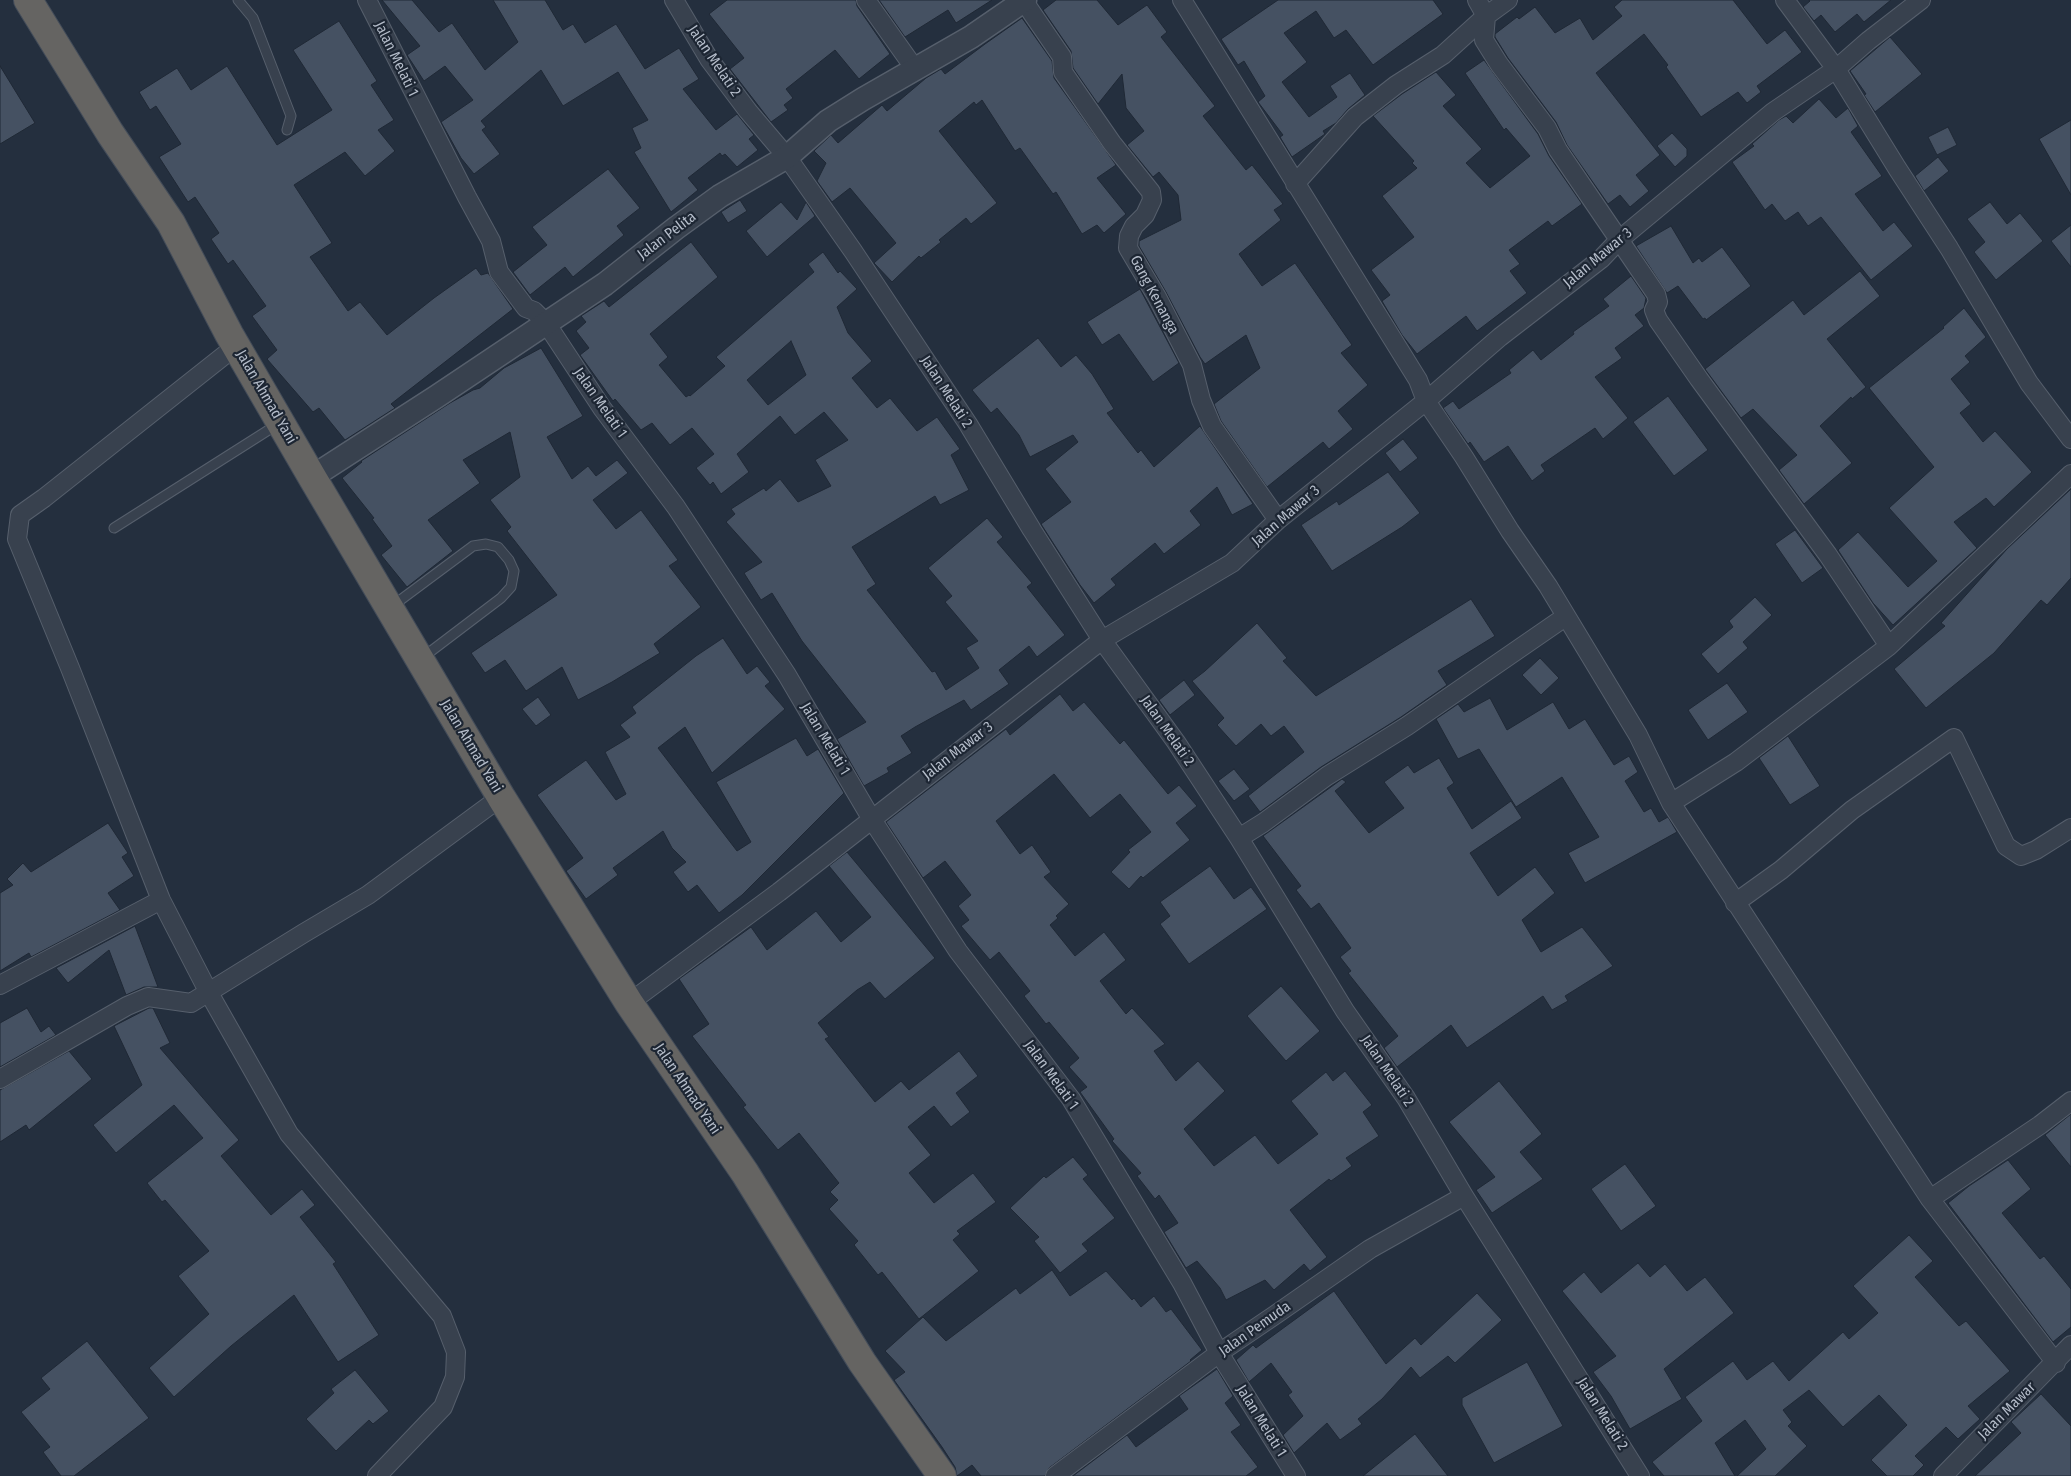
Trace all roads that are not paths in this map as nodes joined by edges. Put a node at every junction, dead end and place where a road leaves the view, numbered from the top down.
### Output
1 (238, 0) edge
2 (367, 0) edge
3 (674, 0) edge
4 (866, 0) edge
5 (1024, 0) edge
6 (1182, 0) edge
7 (1508, 0) edge
8 (1785, 0) edge
9 (1921, 0) edge
10 (30, 1) edge
11 (1482, 8) edge
12 (915, 69) junction
13 (1836, 70) junction
14 (286, 130) dead end
15 (787, 157) junction
16 (1295, 184) junction
17 (1619, 240) junction
18 (546, 323) junction
19 (236, 346) junction
20 (1426, 402) junction
21 (280, 422) junction
22 (2071, 439) edge
23 (2071, 474) edge
24 (312, 478) junction
25 (1278, 520) junction
26 (114, 528) dead end
27 (389, 608) junction
28 (1565, 617) junction
29 (1102, 640) junction
30 (1889, 646) junction
31 (420, 660) junction
32 (501, 797) junction
33 (1671, 803) junction
34 (871, 818) junction
35 (2071, 828) edge
36 (1239, 838) junction
37 (160, 900) junction
38 (1735, 903) junction
39 (0, 985) edge
40 (208, 993) junction
41 (629, 1003) junction
42 (0, 1079) edge
43 (2071, 1101) edge
44 (1464, 1196) junction
45 (1930, 1199) junction
46 (2071, 1345) edge
47 (1219, 1353) junction
48 (2056, 1363) junction
49 (377, 1476) edge
50 (942, 1476) edge
51 (1055, 1476) edge
52 (1296, 1476) edge
53 (1640, 1476) edge
54 (1943, 1476) edge

1 - 14 lane
2 - 18 street, Jalan Melati 1
3 - 15 street, Jalan Melati 2
4 - 12 street
5 - 12 street, Jalan Pelita
5 - 25 street, Gang Kenanga
6 - 16 street
7 - 11 street
8 - 13 street
9 - 13 street, Jalan Mawar 3
10 - 19 highway, Jalan Ahmad Yani
11 - 16 street
11 - 17 street
12 - 15 street, Jalan Pelita
13 - 17 street, Jalan Mawar 3
13 - 22 street
15 - 18 street, Jalan Pelita
15 - 29 street, Jalan Melati 2
16 - 20 street
17 - 20 street, Jalan Mawar 3
17 - 30 street
18 - 24 street, Jalan Pelita
18 - 34 street, Jalan Melati 1
19 - 21 highway, Jalan Ahmad Yani
19 - 37 street
20 - 25 street, Jalan Mawar 3
20 - 28 street
21 - 24 highway, Jalan Ahmad Yani
21 - 26 lane
23 - 30 street
24 - 27 highway, Jalan Ahmad Yani
25 - 29 street, Jalan Mawar 3
27 - 31 highway, Jalan Ahmad Yani
27 - 31 lane
28 - 33 street
28 - 36 street
29 - 34 street, Jalan Mawar 3
29 - 36 street, Jalan Melati 2
30 - 33 street
31 - 32 highway, Jalan Ahmad Yani
32 - 40 street
32 - 41 highway, Jalan Ahmad Yani
33 - 38 street
34 - 41 street, Jalan Mawar 3
34 - 47 street, Jalan Melati 1
35 - 38 street
36 - 44 street, Jalan Melati 2
37 - 39 street
37 - 40 street
38 - 45 street
40 - 42 street
40 - 49 street
41 - 50 highway, Jalan Ahmad Yani
43 - 45 street
44 - 47 street, Jalan Pemuda
44 - 53 street, Jalan Melati 2
45 - 48 street
46 - 48 street, Jalan Mawar
47 - 51 street, Jalan Pemuda
47 - 52 street, Jalan Melati 1
48 - 54 street, Jalan Mawar

